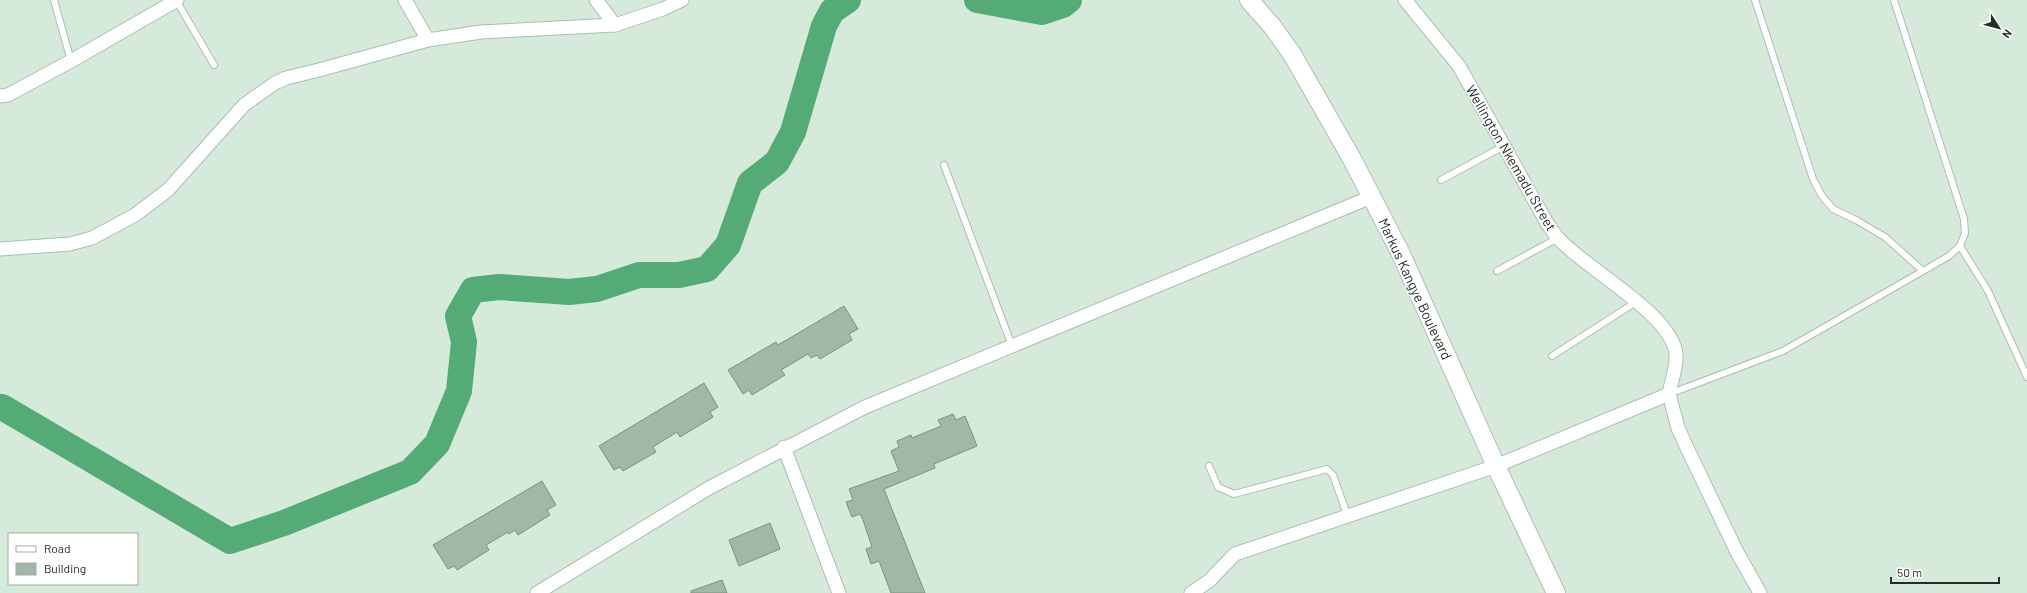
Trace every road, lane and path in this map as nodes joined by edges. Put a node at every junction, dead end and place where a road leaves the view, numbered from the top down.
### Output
1 (54, 0) edge
2 (176, 0) edge
3 (405, 0) edge
4 (596, 0) edge
5 (682, 0) edge
6 (1249, 0) edge
7 (1405, 0) edge
8 (1755, 0) edge
9 (1894, 0) edge
10 (615, 25) junction
11 (428, 40) junction
12 (71, 61) junction
13 (214, 65) dead end
14 (0, 96) edge
15 (1504, 146) junction
16 (944, 165) dead end
17 (1441, 180) dead end
18 (1371, 197) junction
19 (1558, 238) junction
20 (1960, 246) junction
21 (0, 249) edge
22 (1497, 271) dead end
23 (1923, 271) junction
24 (1636, 302) junction
25 (1012, 346) junction
26 (1552, 356) dead end
27 (2027, 377) edge
28 (1669, 394) junction
29 (784, 447) junction
30 (1209, 466) dead end
31 (1496, 466) junction
32 (1348, 517) junction
33 (537, 593) edge
34 (838, 593) edge
35 (1191, 593) edge
36 (1556, 593) edge
37 (1760, 593) edge

1 - 12 lane
2 - 12 street
2 - 13 lane
3 - 11 street
4 - 10 street
5 - 10 street
6 - 18 street, Markus Kangye Boulevard
7 - 15 street, Wellington Nkemadu Street
8 - 23 lane
9 - 20 lane
10 - 11 street
11 - 21 street
12 - 14 street
15 - 17 lane
15 - 19 street, Wellington Nkemadu Street
16 - 25 lane
18 - 25 street
18 - 31 street, Markus Kangye Boulevard
19 - 22 lane
19 - 24 street, Wellington Nkemadu Street
20 - 23 lane
20 - 27 lane
23 - 28 lane
24 - 26 lane
24 - 28 street, Wellington Nkemadu Street
25 - 29 street
28 - 31 street
28 - 37 street
29 - 33 street
29 - 34 street
30 - 32 lane
31 - 32 street
31 - 36 street, Markus Kangye Boulevard
32 - 35 street

